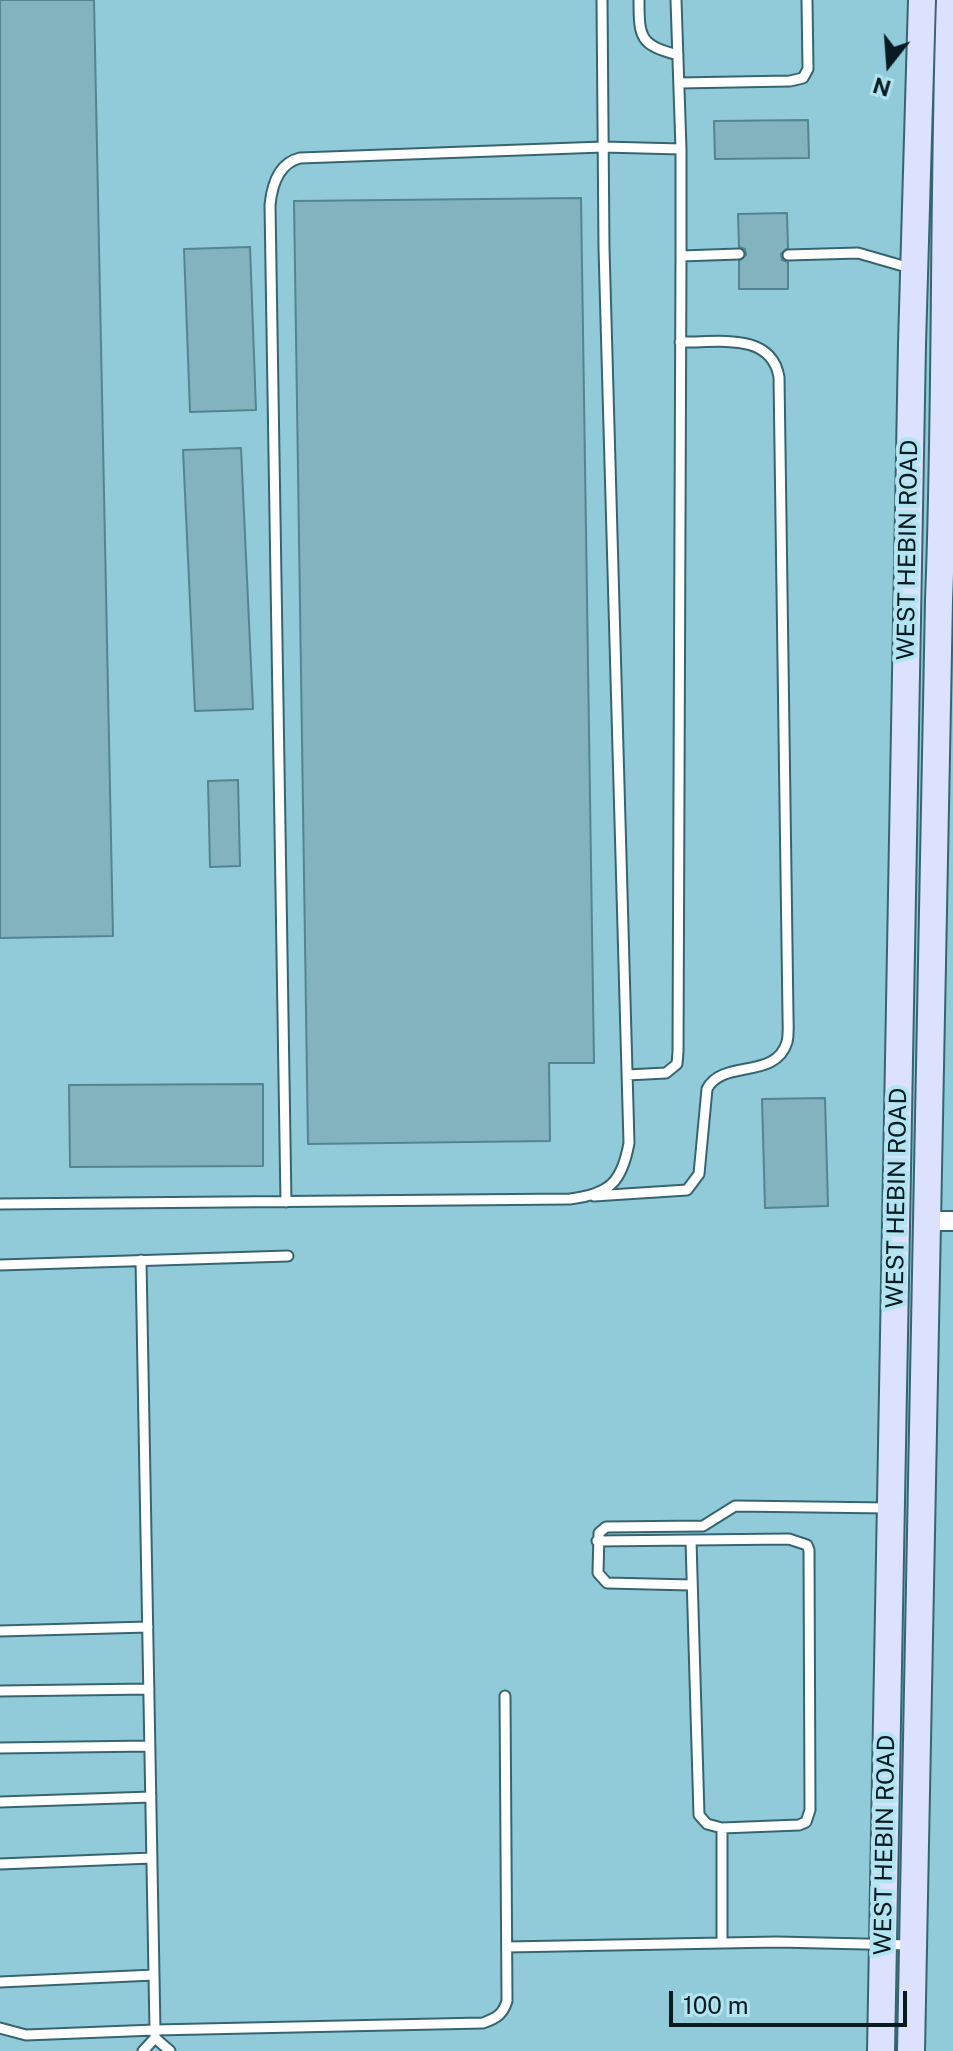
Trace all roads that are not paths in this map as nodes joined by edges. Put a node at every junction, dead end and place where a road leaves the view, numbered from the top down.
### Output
1 (602, 0) edge
2 (639, 0) edge
3 (676, 0) edge
4 (807, 0) edge
5 (922, 0) edge
6 (950, 0) edge
7 (678, 55) junction
8 (679, 83) junction
9 (603, 147) junction
10 (681, 149) junction
11 (739, 254) dead end
12 (788, 255) dead end
13 (681, 256) junction
14 (914, 269) junction
15 (951, 271) edge
16 (680, 342) junction
17 (627, 1075) junction
18 (593, 1196) junction
19 (286, 1202) junction
20 (0, 1204) edge
21 (940, 1221) edge
22 (288, 1256) dead end
23 (141, 1260) junction
24 (0, 1265) edge
25 (891, 1508) junction
26 (597, 1541) junction
27 (691, 1541) junction
28 (691, 1585) junction
29 (148, 1627) junction
30 (0, 1631) edge
31 (149, 1689) junction
32 (0, 1691) edge
33 (505, 1696) dead end
34 (150, 1746) junction
35 (0, 1748) edge
36 (151, 1797) junction
37 (0, 1802) edge
38 (722, 1828) junction
39 (152, 1858) junction
40 (0, 1864) edge
41 (722, 1942) junction
42 (883, 1944) junction
43 (912, 1945) junction
44 (507, 1947) junction
45 (154, 1975) junction
46 (0, 1982) edge
47 (0, 2028) edge
48 (155, 2034) junction
49 (143, 2051) edge
50 (170, 2051) edge
51 (881, 2051) edge
52 (911, 2051) edge

1 - 9 lane
2 - 7 lane
3 - 7 lane
4 - 8 lane
5 - 14 street, WEST HEBIN ROAD
6 - 15 street
7 - 8 lane
8 - 10 lane
9 - 10 lane
9 - 17 lane
9 - 19 lane
10 - 13 lane
11 - 13 lane
12 - 14 lane
13 - 16 lane
14 - 15 street
14 - 25 street, WEST HEBIN ROAD
15 - 21 street
16 - 17 lane
16 - 18 lane
17 - 18 lane
18 - 19 lane
19 - 20 lane
21 - 43 street
22 - 23 lane
23 - 24 lane
23 - 29 lane
25 - 26 lane
25 - 42 street, WEST HEBIN ROAD
26 - 27 lane
26 - 28 lane
27 - 28 lane
27 - 38 lane
28 - 38 lane
29 - 30 lane
29 - 31 lane
31 - 32 lane
31 - 34 lane
33 - 44 lane
34 - 35 lane
34 - 36 lane
36 - 37 lane
36 - 39 lane
38 - 41 lane
39 - 40 lane
39 - 45 lane
41 - 42 lane
41 - 44 lane
42 - 43 lane
42 - 51 street, WEST HEBIN ROAD
43 - 52 street
44 - 48 lane
45 - 46 lane
45 - 48 lane
47 - 48 lane
48 - 49 lane
48 - 50 lane

